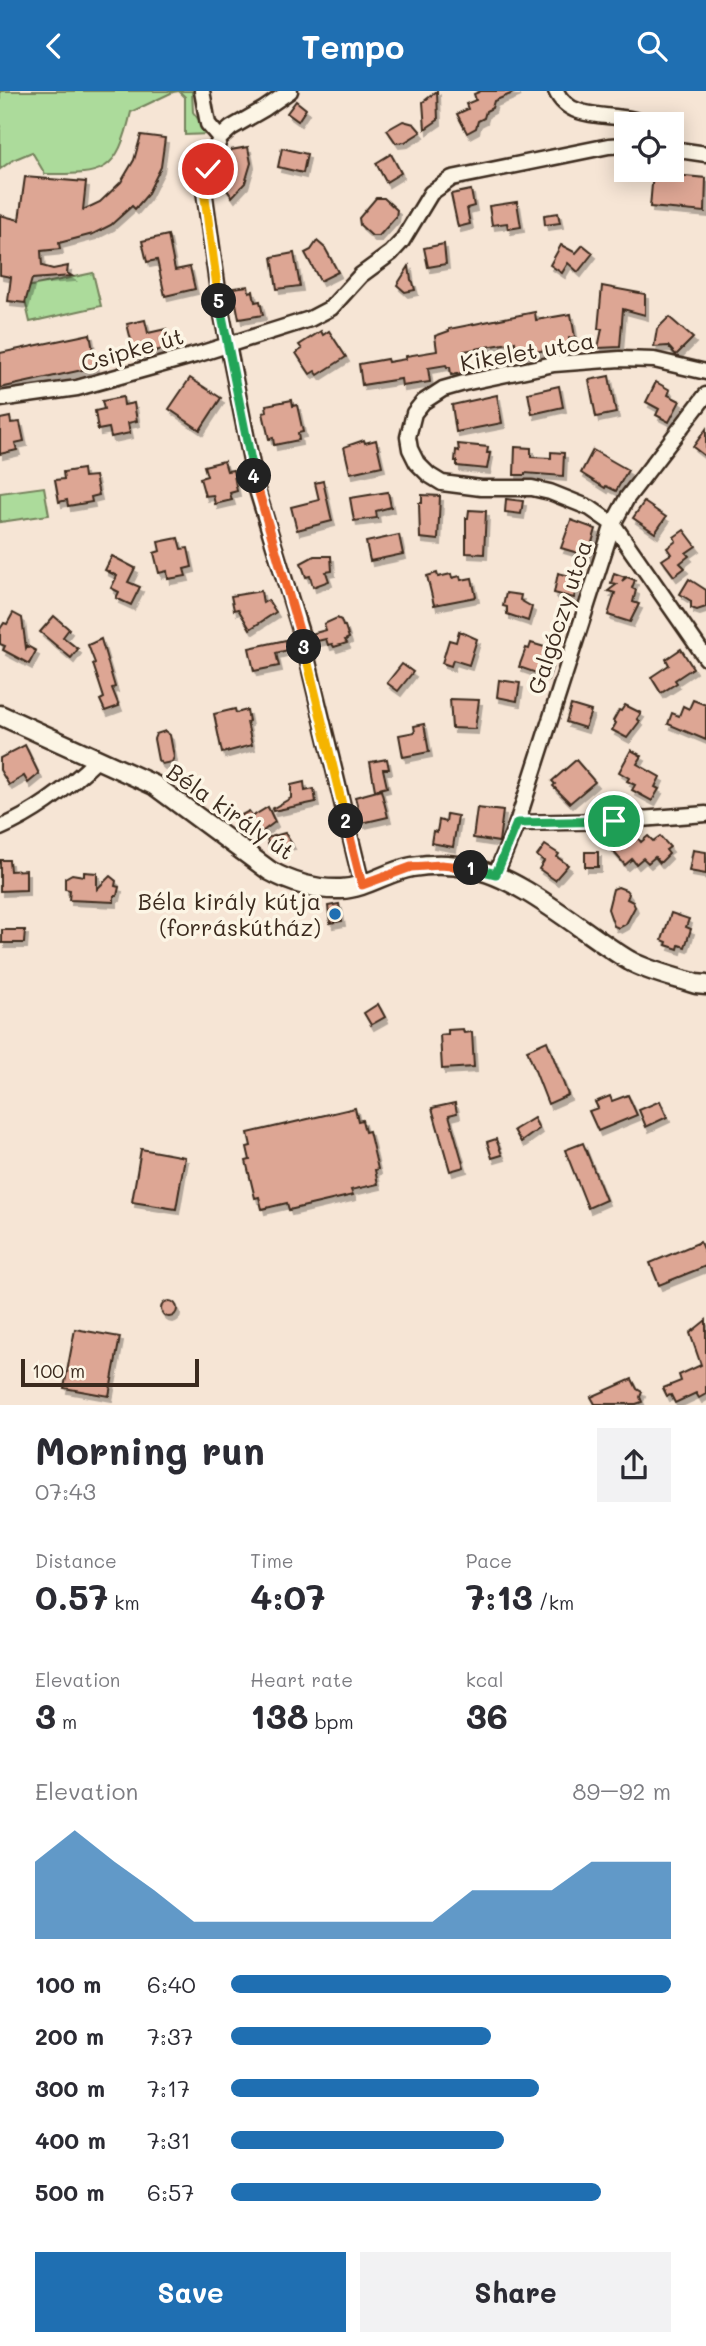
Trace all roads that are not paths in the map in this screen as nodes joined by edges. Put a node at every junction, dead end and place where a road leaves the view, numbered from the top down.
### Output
1 (202, 91) edge
2 (290, 91) edge
3 (556, 91) edge
4 (614, 117) edge
5 (220, 138) junction
6 (614, 146) edge
7 (684, 151) edge
8 (706, 154) edge
9 (228, 344) junction
10 (706, 372) edge
11 (706, 395) edge
12 (0, 399) edge
13 (613, 524) junction
14 (706, 658) edge
15 (0, 715) edge
16 (98, 759) junction
17 (706, 814) edge
18 (517, 823) junction
19 (0, 828) edge
20 (496, 874) junction
21 (362, 885) junction
22 (706, 985) edge

1 - 5 street
2 - 5 street
3 - 4 street
5 - 9 street
6 - 9 street, Csipke út
7 - 8 street
9 - 12 street, Csipke út
9 - 21 street
10 - 13 street, Kikelet utca
11 - 13 street, Galgóczy utca
13 - 14 street, Kikelet utca
13 - 18 street, Galgóczy utca
15 - 16 street, Béla király út
16 - 19 street
16 - 21 street, Béla király út
17 - 18 street
18 - 20 street, Galgóczy utca
20 - 21 street, Béla király út
20 - 22 street, Béla király út

